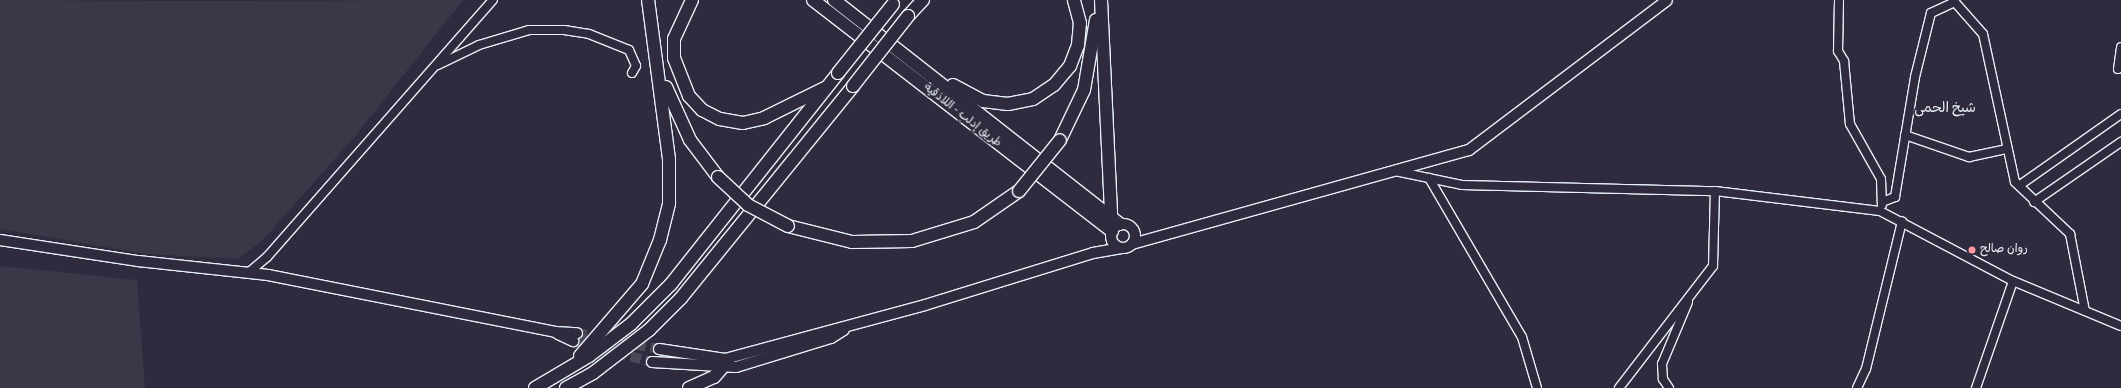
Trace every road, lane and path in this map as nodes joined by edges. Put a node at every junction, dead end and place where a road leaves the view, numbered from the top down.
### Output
1 (493, 0) edge
2 (648, 0) edge
3 (692, 0) edge
4 (834, 0) edge
5 (921, 0) edge
6 (1074, 0) edge
7 (1100, 0) edge
8 (1667, 0) edge
9 (1839, 0) edge
10 (895, 1) edge
11 (1954, 1) edge
12 (814, 2) edge
13 (655, 35) junction
14 (2121, 47) edge
15 (909, 60) junction
16 (434, 67) junction
17 (2118, 69) dead end
18 (632, 73) dead end
19 (829, 85) junction
20 (2121, 114) edge
21 (1905, 135) junction
22 (2121, 142) edge
23 (2007, 149) junction
24 (1395, 172) junction
25 (1430, 178) junction
26 (2020, 185) junction
27 (1715, 191) junction
28 (1882, 202) junction
29 (2034, 202) junction
30 (1882, 212) junction
31 (1111, 214) junction
32 (1902, 221) junction
33 (1133, 228) junction
34 (1114, 231) junction
35 (1159, 236) junction
36 (0, 240) edge
37 (1127, 246) junction
38 (1093, 253) junction
39 (248, 273) junction
40 (2013, 281) junction
41 (1691, 294) junction
42 (2085, 311) junction
43 (2121, 326) edge
44 (575, 337) tunnel mouth
45 (659, 349) tunnel mouth
46 (652, 362) tunnel mouth
47 (723, 364) junction
48 (570, 366) junction
49 (535, 388) edge
50 (566, 388) edge
51 (689, 388) edge
52 (1537, 388) edge
53 (1619, 388) edge
54 (1669, 388) edge
55 (1858, 388) edge
56 (1976, 388) edge

1 - 16 street
2 - 13 highway
3 - 19 highway
4 - 15 highway, طريق إدلب - اللاذقية
5 - 50 highway, bridge
6 - 15 highway
7 - 13 highway, bridge
7 - 31 highway
8 - 24 main road
9 - 28 street
10 - 19 highway, bridge
11 - 21 street
11 - 23 street
12 - 34 highway, طريق إدلب - اللاذقية
13 - 48 highway
14 - 17 street
15 - 31 highway, طريق إدلب - اللاذقية
16 - 18 street
16 - 39 street
19 - 48 highway
20 - 26 street
21 - 23 street
21 - 28 street
22 - 29 street
23 - 26 street
24 - 25 street
24 - 35 main road
25 - 27 street
25 - 52 street
26 - 29 street
27 - 30 street
27 - 41 street
28 - 30 street
29 - 42 street
30 - 32 street
31 - 34 highway, طريق إدلب - اللاذقية
32 - 40 street
32 - 55 street
33 - 34 main road
33 - 35 main road
33 - 37 main road
34 - 37 main road
34 - 38 main road
35 - 37 main road
36 - 39 main road
37 - 38 main road
38 - 47 main road
39 - 44 main road
40 - 42 street
40 - 56 street
41 - 53 street
41 - 54 street
42 - 43 street
45 - 47 main road
46 - 47 main road
47 - 51 highway
48 - 49 highway

